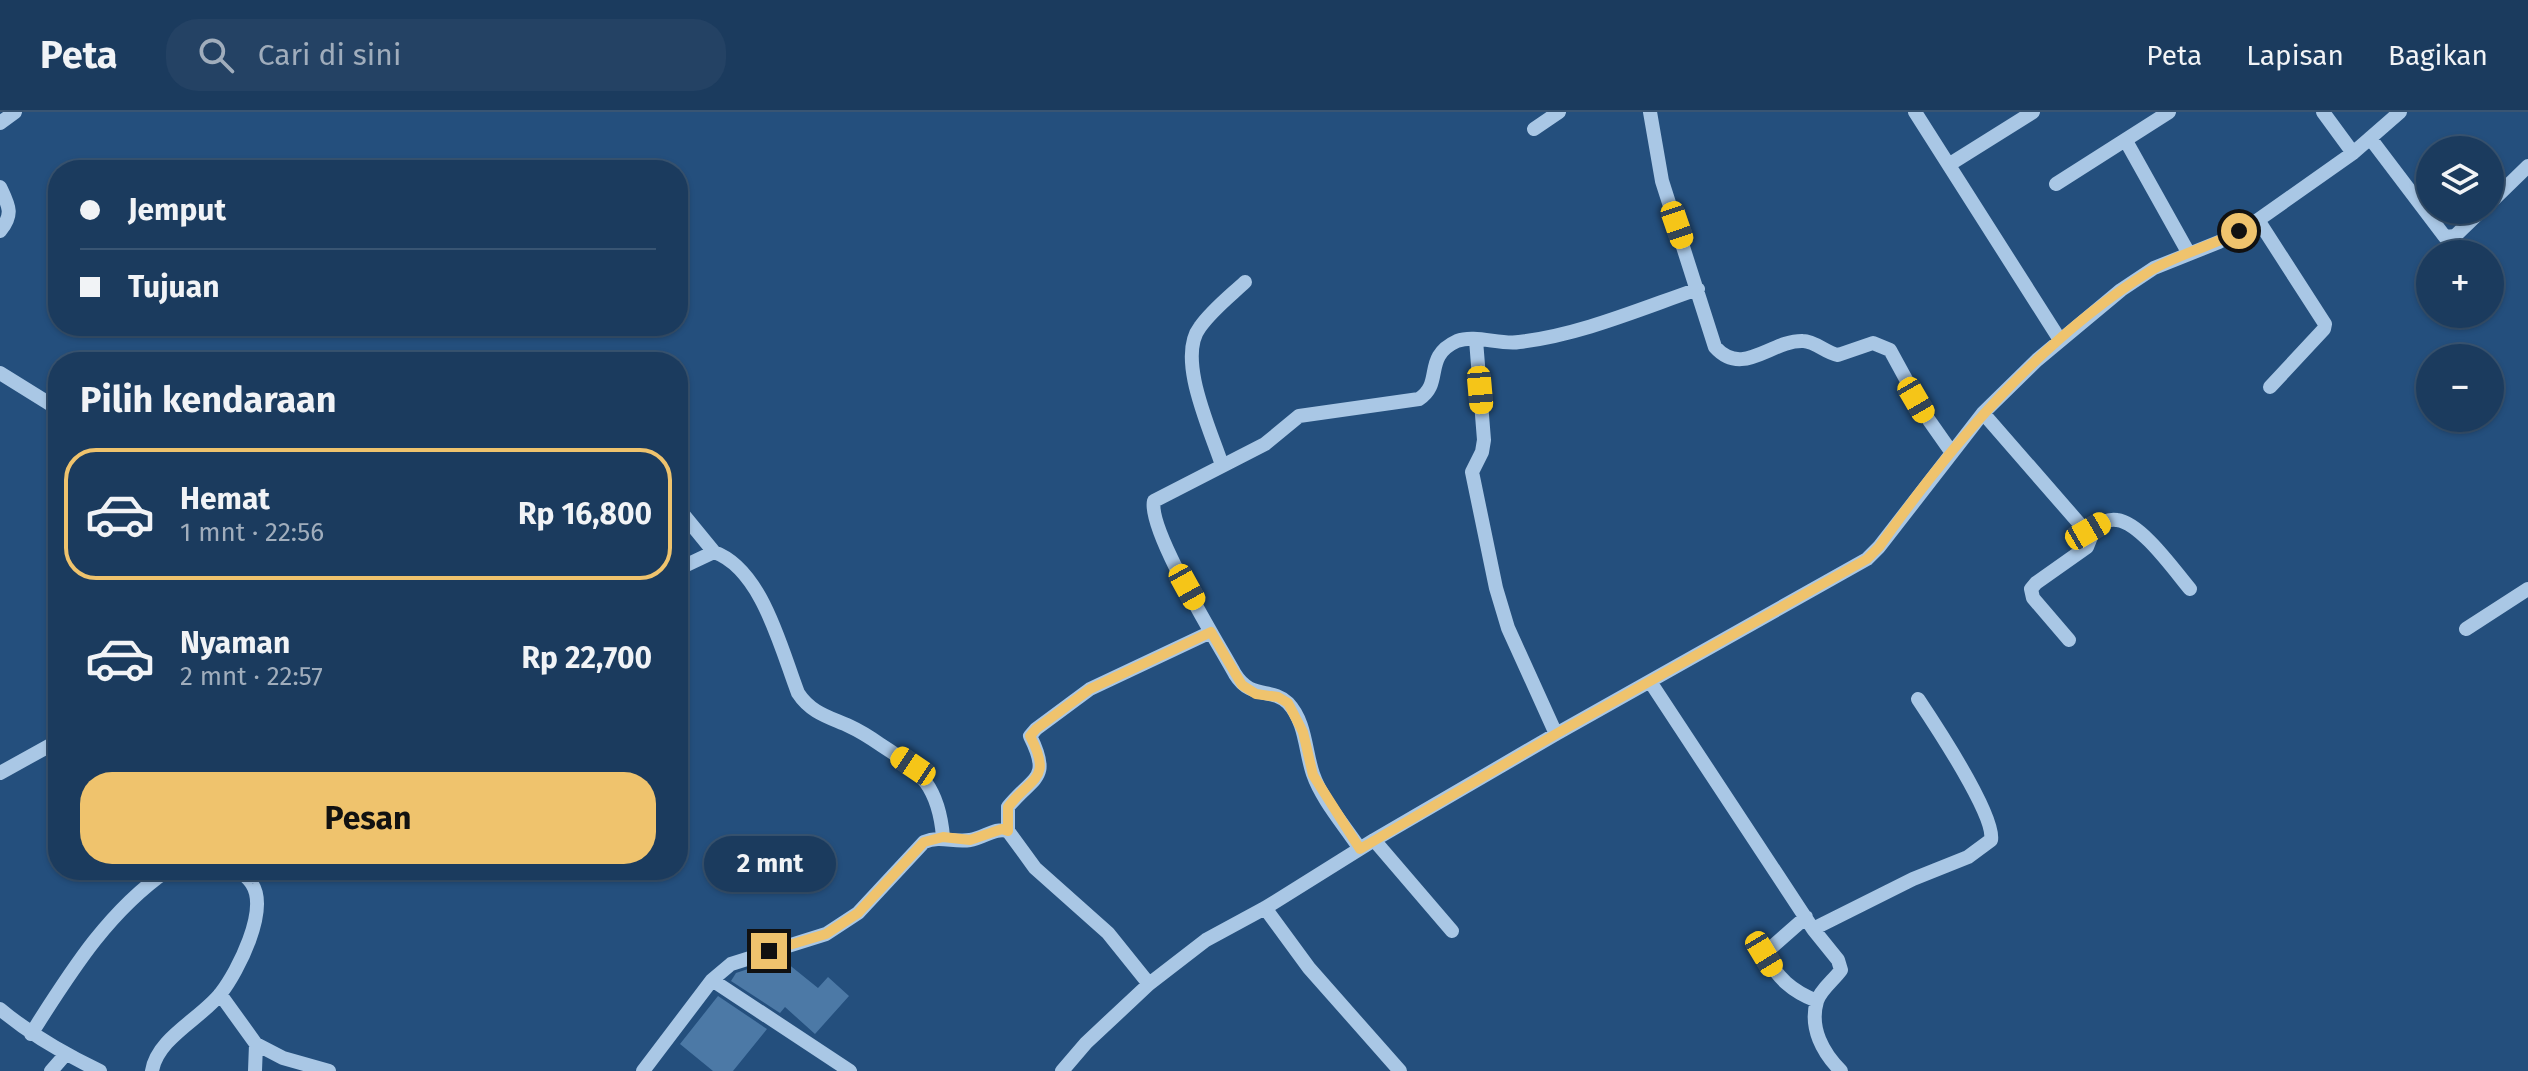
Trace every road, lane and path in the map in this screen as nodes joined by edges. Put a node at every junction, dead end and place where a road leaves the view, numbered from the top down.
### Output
1 (15, 112) edge
2 (1559, 112) edge
3 (1650, 112) edge
4 (1915, 112) edge
5 (2033, 112) edge
6 (2169, 112) edge
7 (2323, 112) edge
8 (2400, 112) edge
9 (0, 123) edge
10 (1534, 129) dead end
11 (2370, 138) junction
12 (2126, 141) junction
13 (2353, 153) junction
14 (1950, 164) junction
15 (2528, 166) edge
16 (2056, 184) dead end
17 (0, 187) edge
18 (2504, 189) edge
19 (2416, 199) edge
20 (2258, 220) junction
21 (2435, 224) edge
22 (2467, 224) edge
23 (0, 231) edge
24 (2188, 252) junction
25 (1245, 282) dead end
26 (1698, 289) junction
27 (1476, 340) junction
28 (2060, 340) junction
29 (0, 373) edge
30 (2270, 387) dead end
31 (48, 403) edge
32 (1983, 413) junction
33 (1952, 453) junction
34 (1222, 465) junction
35 (688, 520) edge
36 (2088, 531) junction
37 (714, 552) junction
38 (688, 564) edge
39 (2190, 589) dead end
40 (2528, 589) edge
41 (2466, 629) dead end
42 (1211, 632) junction
43 (2069, 640) dead end
44 (1651, 683) junction
45 (1918, 699) dead end
46 (1556, 734) junction
47 (48, 747) edge
48 (0, 773) edge
49 (1008, 831) junction
50 (943, 837) junction
51 (1374, 840) junction
52 (1360, 849) junction
53 (156, 880) edge
54 (249, 880) edge
55 (257, 880) edge
56 (254, 885) junction
57 (1265, 908) junction
58 (1810, 923) junction
59 (1452, 931) dead end
60 (712, 980) junction
61 (1149, 984) junction
62 (220, 994) junction
63 (1817, 1001) junction
64 (0, 1009) edge
65 (31, 1034) junction
66 (256, 1044) junction
67 (65, 1055) junction
68 (51, 1071) edge
69 (100, 1071) edge
70 (152, 1071) edge
71 (255, 1071) edge
72 (329, 1071) edge
73 (643, 1071) edge
74 (850, 1071) edge
75 (1062, 1071) edge
76 (1400, 1071) edge
77 (1841, 1071) edge

1 - 9 street
2 - 10 street
3 - 26 street
4 - 14 street
5 - 14 street
6 - 12 street
7 - 13 street
8 - 11 street
11 - 13 street
11 - 19 street
12 - 16 street
12 - 24 street
13 - 20 street
14 - 28 street
15 - 18 street
17 - 23 street
20 - 24 street
20 - 30 street
21 - 22 street
24 - 28 street
25 - 34 street
26 - 27 street
26 - 33 street
27 - 34 street
27 - 46 street
28 - 32 street
29 - 31 street
32 - 33 street
32 - 36 street
33 - 44 street
34 - 42 street
35 - 37 street
36 - 39 street
36 - 43 street
37 - 38 street
37 - 50 street
40 - 41 street
42 - 49 street
42 - 52 street
44 - 46 street
44 - 58 street
45 - 58 street
46 - 51 street
47 - 48 street
49 - 50 street
49 - 61 street
50 - 60 street
51 - 52 street
51 - 59 street
52 - 57 street
53 - 65 street
54 - 56 street
55 - 56 street
56 - 62 street
57 - 61 street
57 - 76 street
58 - 63 street
58 - 63 street
60 - 73 street
60 - 74 street
61 - 75 street
62 - 66 street
62 - 70 street
63 - 77 street
64 - 65 street
65 - 67 street
66 - 71 street
66 - 72 street
67 - 68 street
67 - 69 street

